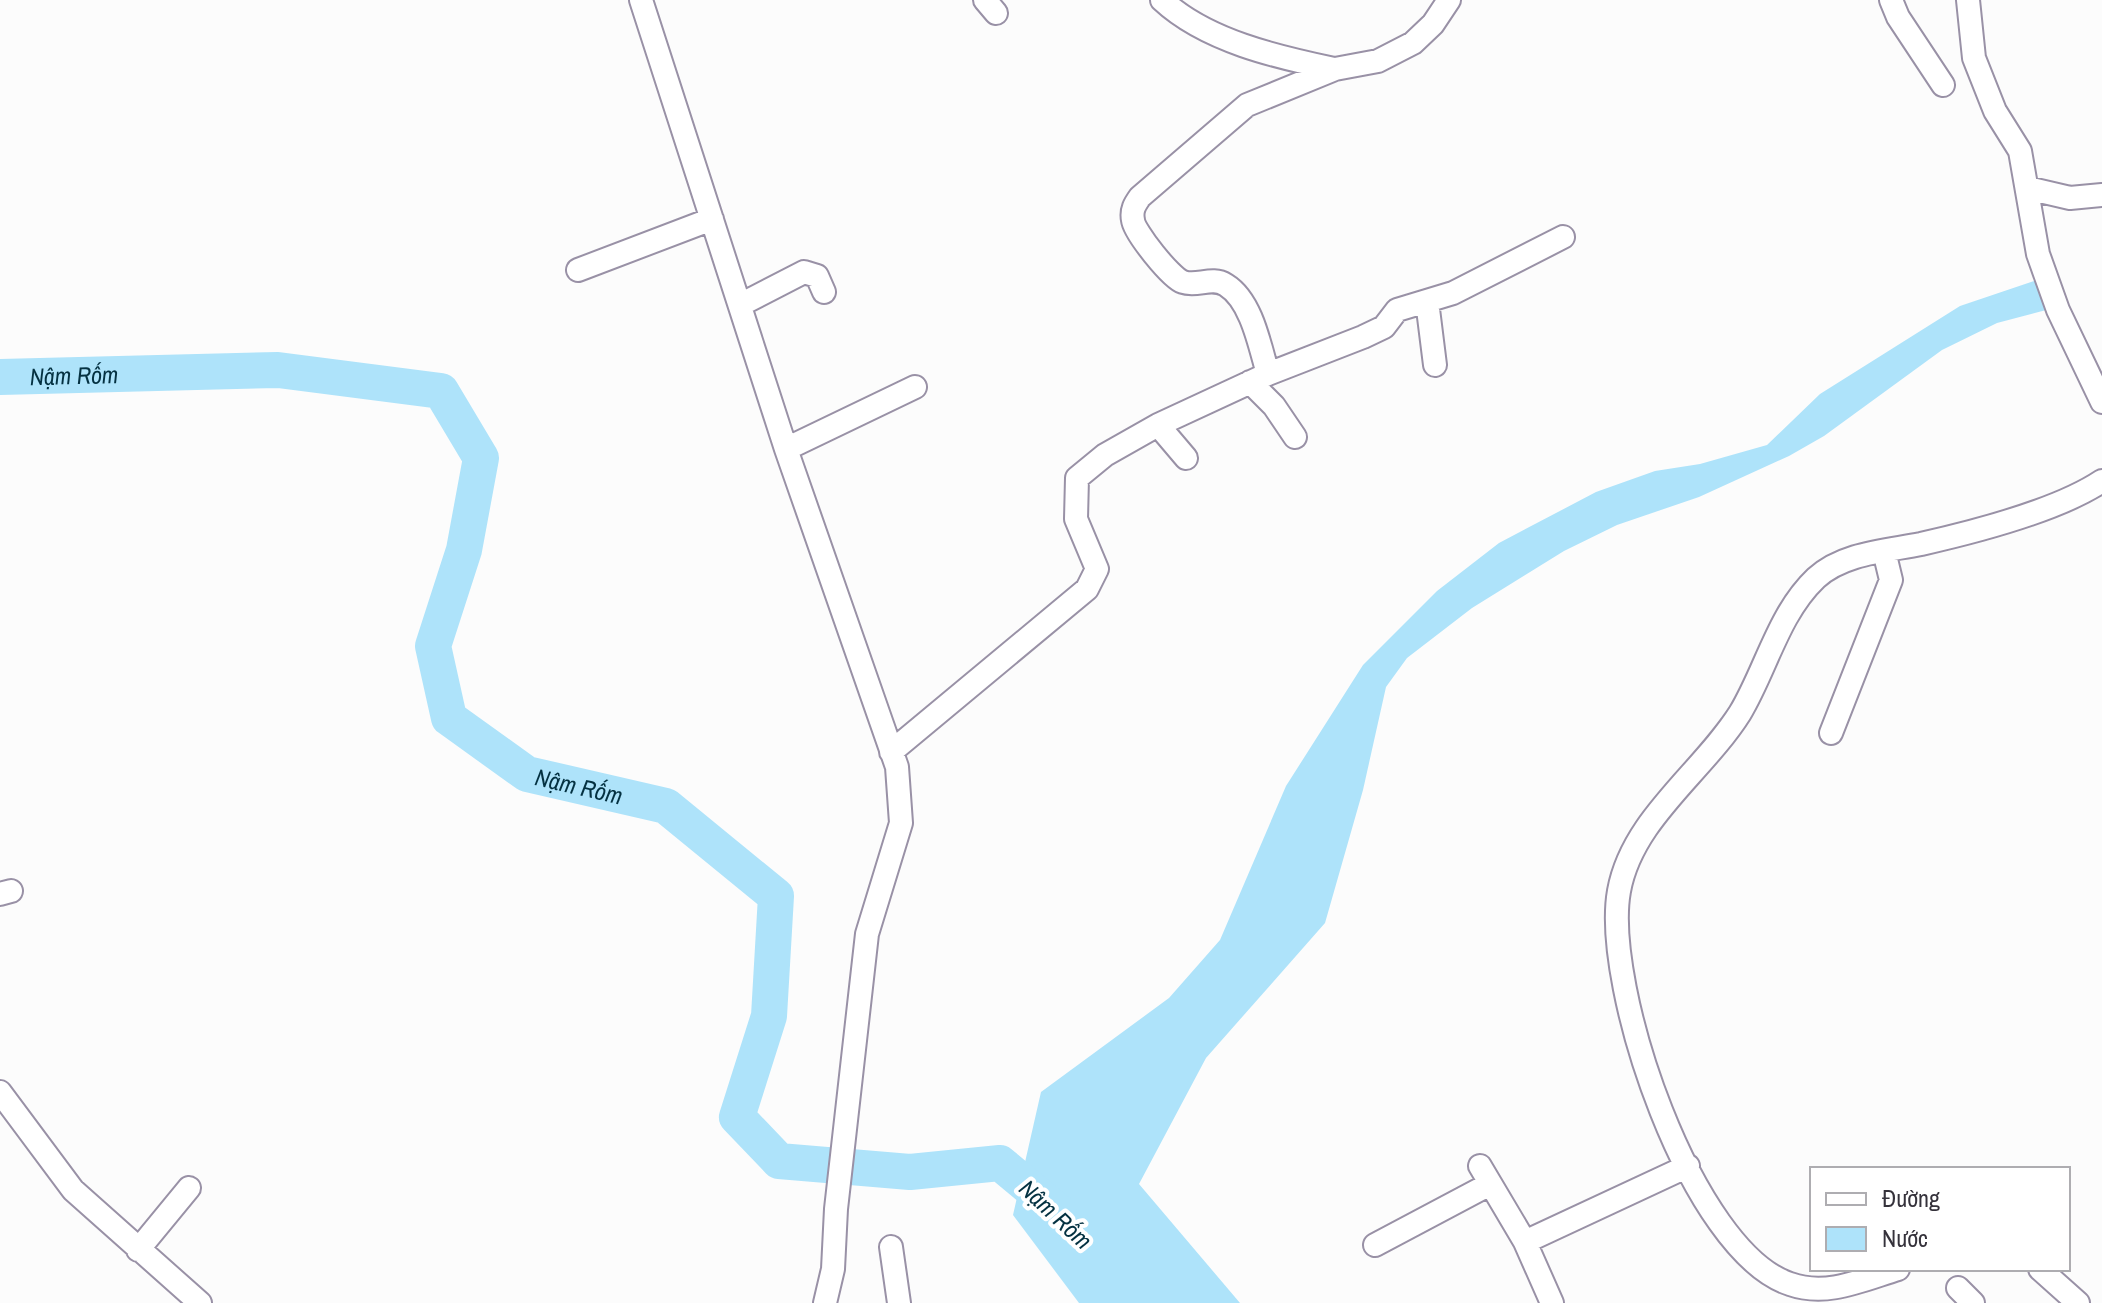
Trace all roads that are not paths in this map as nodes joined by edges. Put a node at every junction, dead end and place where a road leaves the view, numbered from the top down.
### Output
1 (641, 0) edge
2 (1162, 0) edge
3 (1449, 0) edge
4 (1891, 0) edge
5 (1968, 0) edge
6 (1335, 69) junction
7 (1943, 85) dead end
8 (2027, 188) junction
9 (2102, 195) edge
10 (712, 219) junction
11 (1563, 237) dead end
12 (578, 270) dead end
13 (824, 292) dead end
14 (1427, 301) junction
15 (740, 305) junction
16 (1435, 365) dead end
17 (1259, 378) junction
18 (915, 387) dead end
19 (2102, 402) edge
20 (1158, 425) junction
21 (1295, 437) dead end
22 (786, 449) junction
23 (1186, 458) dead end
24 (2102, 481) edge
25 (1884, 551) junction
26 (1831, 733) dead end
27 (891, 752) junction
28 (0, 1092) edge
29 (1688, 1166) junction
30 (189, 1188) dead end
31 (1525, 1242) junction
32 (1375, 1245) dead end
33 (891, 1247) dead end
34 (138, 1250) junction
35 (1891, 1271) edge
36 (2042, 1271) edge
37 (2069, 1300) edge
38 (200, 1303) edge
39 (825, 1303) edge
40 (899, 1303) edge
41 (1552, 1303) edge

1 - 10 street
2 - 6 street
3 - 6 street
4 - 7 street
5 - 8 street
6 - 17 street
8 - 9 street
8 - 19 street
10 - 12 street
10 - 15 street
11 - 14 street
13 - 15 street
14 - 16 street
14 - 17 street
15 - 22 street
17 - 20 street
17 - 21 street
18 - 22 street
20 - 23 street
20 - 27 street
22 - 27 street
24 - 25 street
25 - 26 street
25 - 29 street
27 - 39 street
28 - 34 street
29 - 31 street
29 - 35 street
30 - 34 street
31 - 32 street
31 - 41 street
33 - 40 street
34 - 38 street
36 - 37 street

